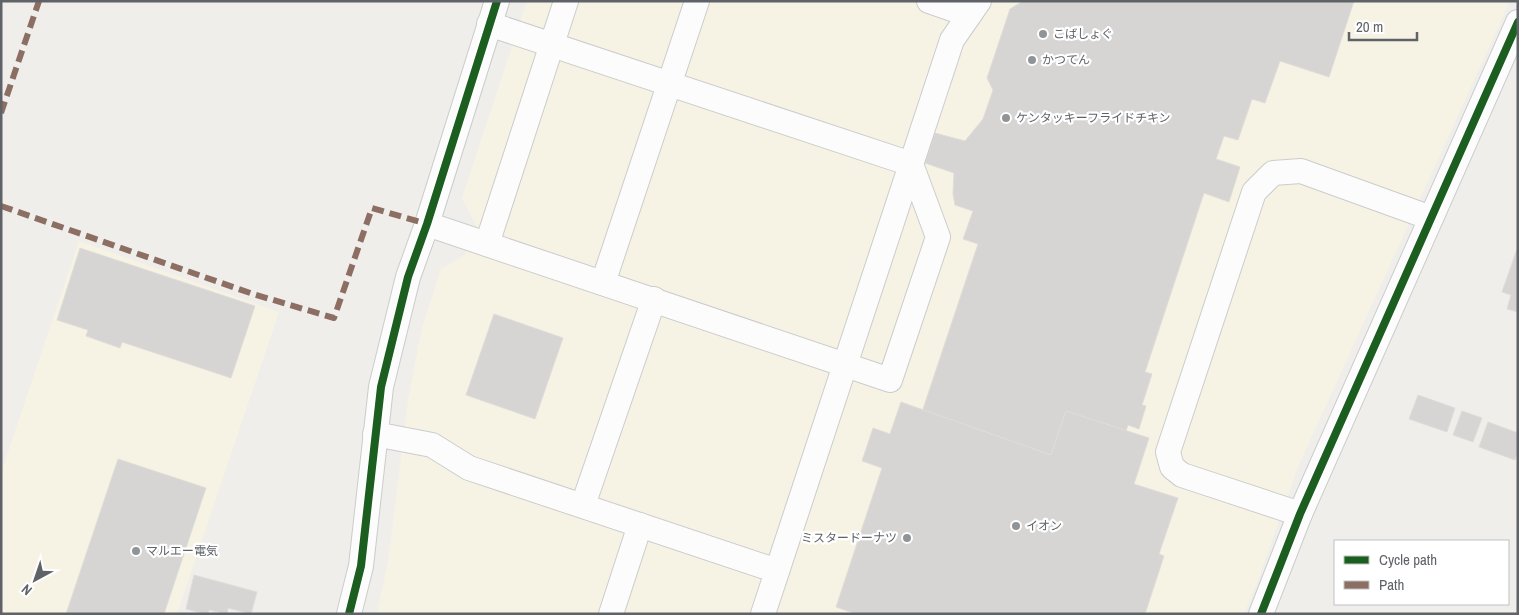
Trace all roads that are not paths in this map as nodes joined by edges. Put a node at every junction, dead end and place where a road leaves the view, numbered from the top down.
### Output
1 (496, 1) edge
2 (566, 1) edge
3 (697, 1) edge
4 (929, 1) edge
5 (974, 8) edge
6 (1518, 22) edge
7 (489, 24) junction
8 (551, 43) junction
9 (671, 84) junction
10 (911, 164) junction
11 (1431, 218) junction
12 (427, 224) junction
13 (487, 244) junction
14 (603, 283) junction
15 (654, 300) junction
16 (844, 364) junction
17 (375, 434) junction
18 (583, 505) junction
19 (1300, 514) junction
20 (640, 525) junction
21 (777, 571) junction
22 (349, 614) edge
23 (611, 614) edge
24 (763, 614) edge
25 (1261, 614) edge

1 - 7 street
2 - 8 street
3 - 9 street
4 - 5 street
5 - 10 street
6 - 11 street
7 - 8 street
7 - 12 street
8 - 9 street
8 - 13 street
9 - 10 street
9 - 14 street
10 - 16 street
10 - 16 street
11 - 19 street
11 - 19 street
12 - 13 street
12 - 17 street
13 - 14 street
14 - 15 street
15 - 16 street
15 - 18 street
16 - 21 street
17 - 18 street
17 - 22 street
18 - 20 street
19 - 25 street
20 - 21 street
20 - 23 street
21 - 24 street

